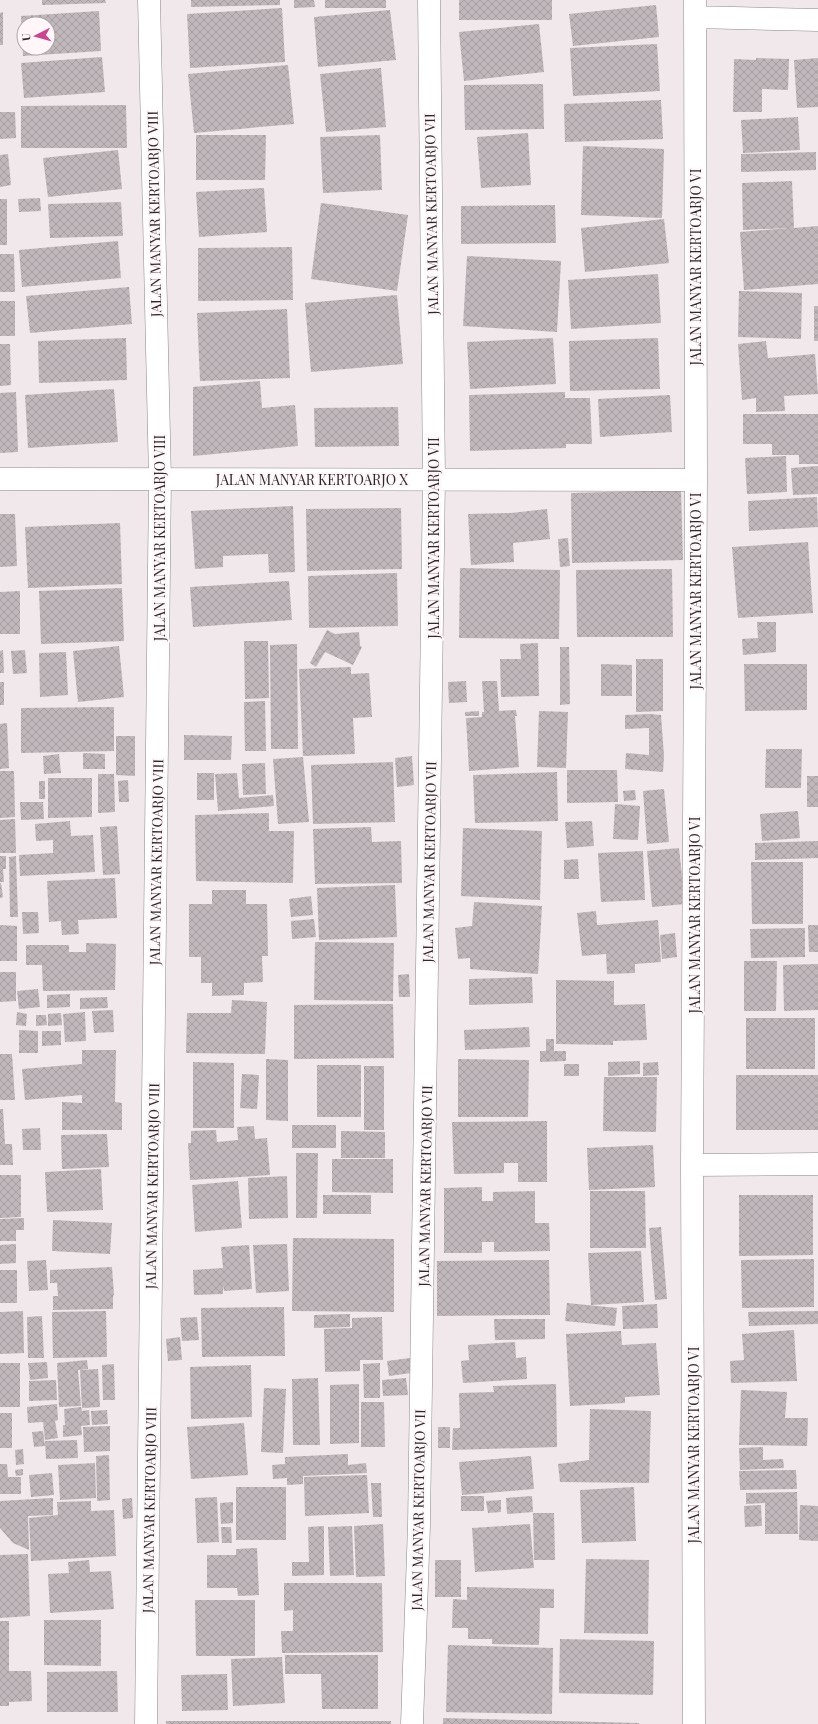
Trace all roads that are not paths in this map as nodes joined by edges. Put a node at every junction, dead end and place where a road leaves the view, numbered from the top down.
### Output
1 (150, 0) edge
2 (429, 0) edge
3 (695, 8) edge
4 (818, 20) edge
5 (0, 479) edge
6 (160, 479) junction
7 (434, 479) junction
8 (696, 480) junction
9 (818, 1164) edge
10 (692, 1165) junction
11 (146, 1724) edge
12 (412, 1724) edge
13 (694, 1724) edge

1 - 6 street, JALAN MANYAR KERTOARJO VIII
2 - 7 street, JALAN MANYAR KERTOARJO VII
3 - 4 street, JALAN MANYAR KERTOARJO VI
3 - 8 street, JALAN MANYAR KERTOARJO VI
5 - 6 street, JALAN MANYAR KERTOARJO X
6 - 7 street, JALAN MANYAR KERTOARJO X
6 - 11 street, JALAN MANYAR KERTOARJO VIII
7 - 8 street, JALAN MANYAR KERTOARJO X
7 - 12 street, JALAN MANYAR KERTOARJO VII
8 - 10 street, JALAN MANYAR KERTOARJO VI
9 - 10 street
10 - 13 street, JALAN MANYAR KERTOARJO VI

